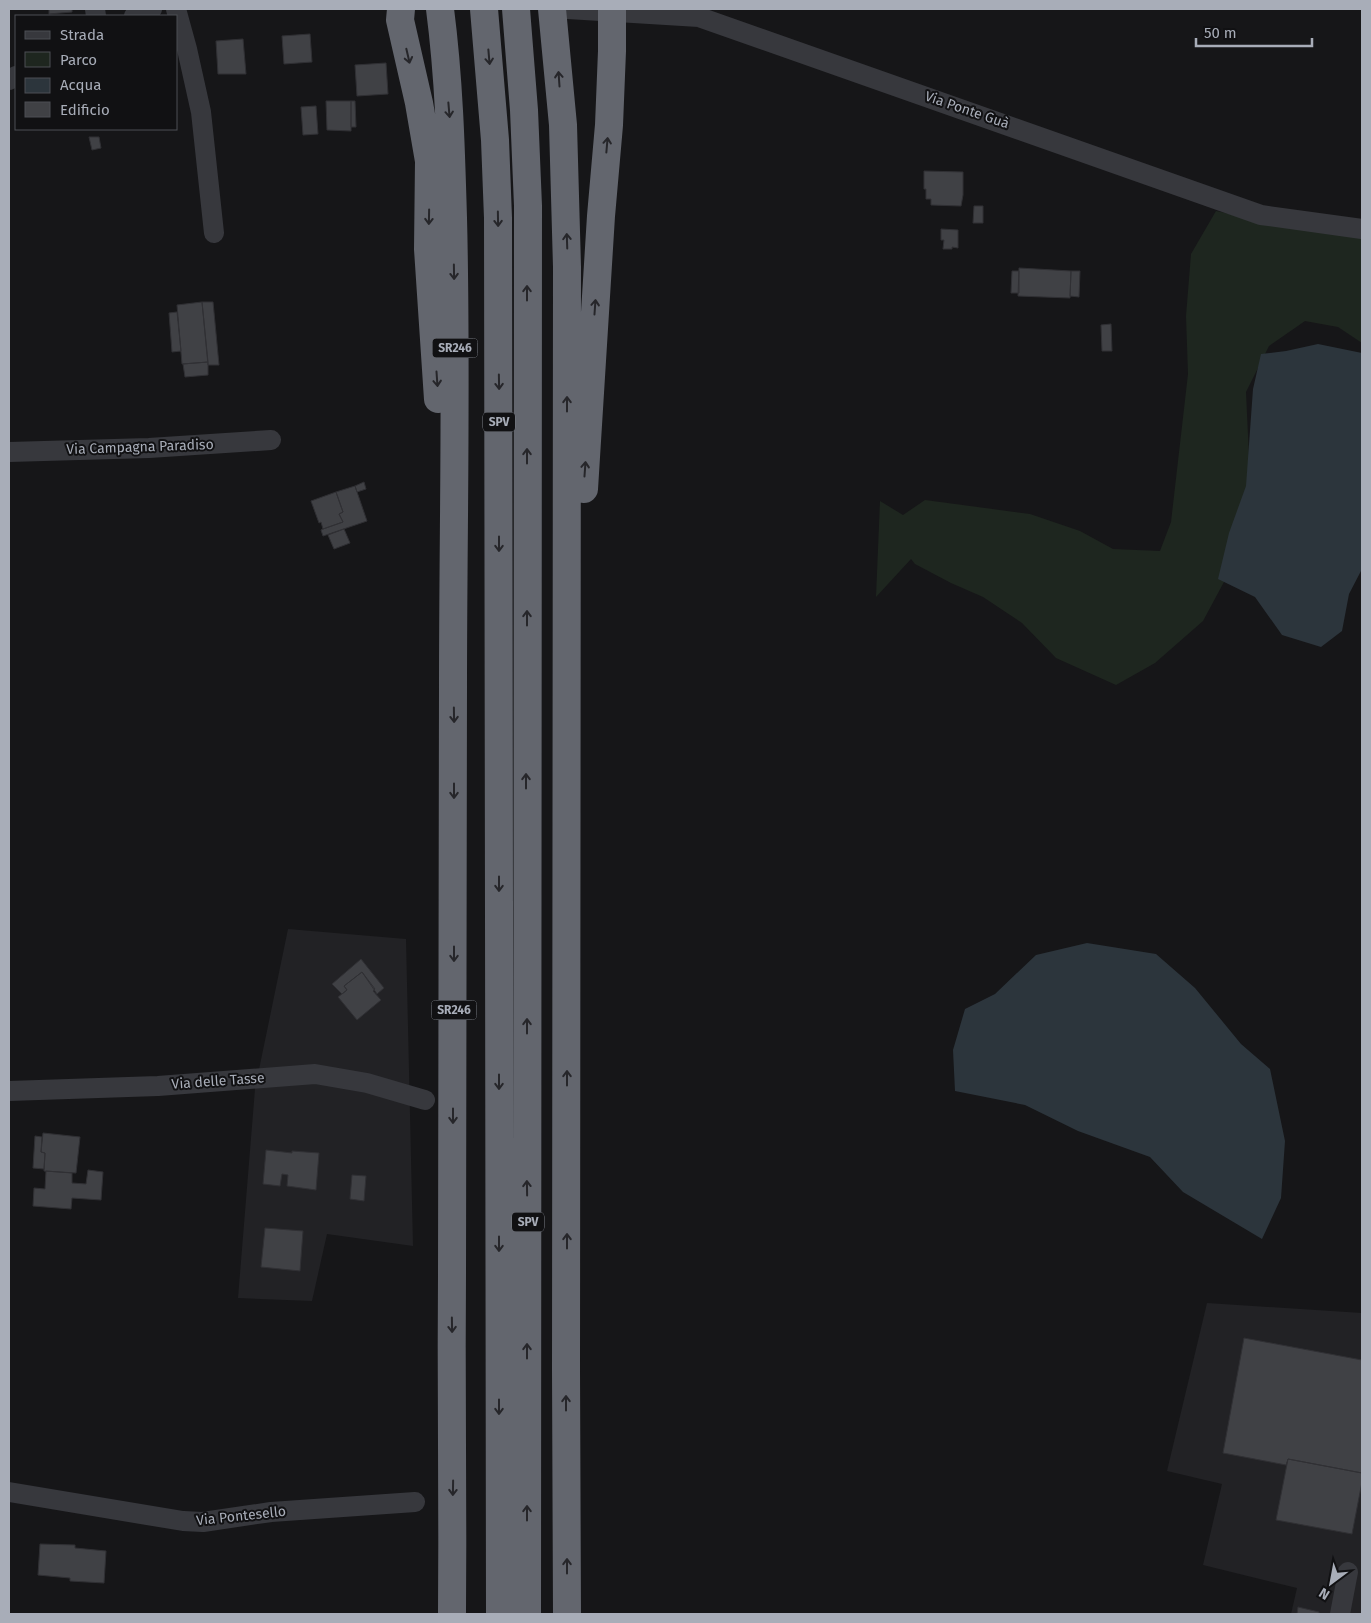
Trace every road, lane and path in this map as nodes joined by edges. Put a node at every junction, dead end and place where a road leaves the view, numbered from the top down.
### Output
1 (152, 9) edge
2 (402, 9) edge
3 (440, 9) edge
4 (484, 9) edge
5 (516, 9) edge
6 (552, 9) edge
7 (568, 9) edge
8 (573, 9) edge
9 (612, 10) edge
10 (699, 13) edge
11 (137, 15) edge
12 (178, 16) edge
13 (1362, 229) edge
14 (214, 234) dead end
15 (271, 440) dead end
16 (9, 452) edge
17 (453, 688) junction
18 (568, 692) junction
19 (9, 1091) edge
20 (425, 1100) dead end
21 (9, 1492) edge
22 (415, 1502) dead end
23 (1348, 1572) dead end
24 (452, 1614) edge
25 (500, 1614) edge
26 (527, 1614) edge
27 (567, 1614) edge
28 (1340, 1614) edge

1 - 11 street
2 -> 17 highway
3 -> 17 highway, SR246
4 -> 25 highway, SPV
26 -> 5 highway, SPV
18 -> 6 highway
7 - 8 street, Via Ponte Guà
8 - 9 street, Via Ponte Guà
9 - 10 street, Via Ponte Guà
18 -> 9 highway
10 - 13 street, Via Ponte Guà
12 - 14 street
15 - 16 street, Via Campagna Paradiso
17 -> 24 highway, SR246
27 -> 18 highway
19 - 20 street, Via delle Tasse
21 - 22 street, Via Pontesello
23 - 28 street

